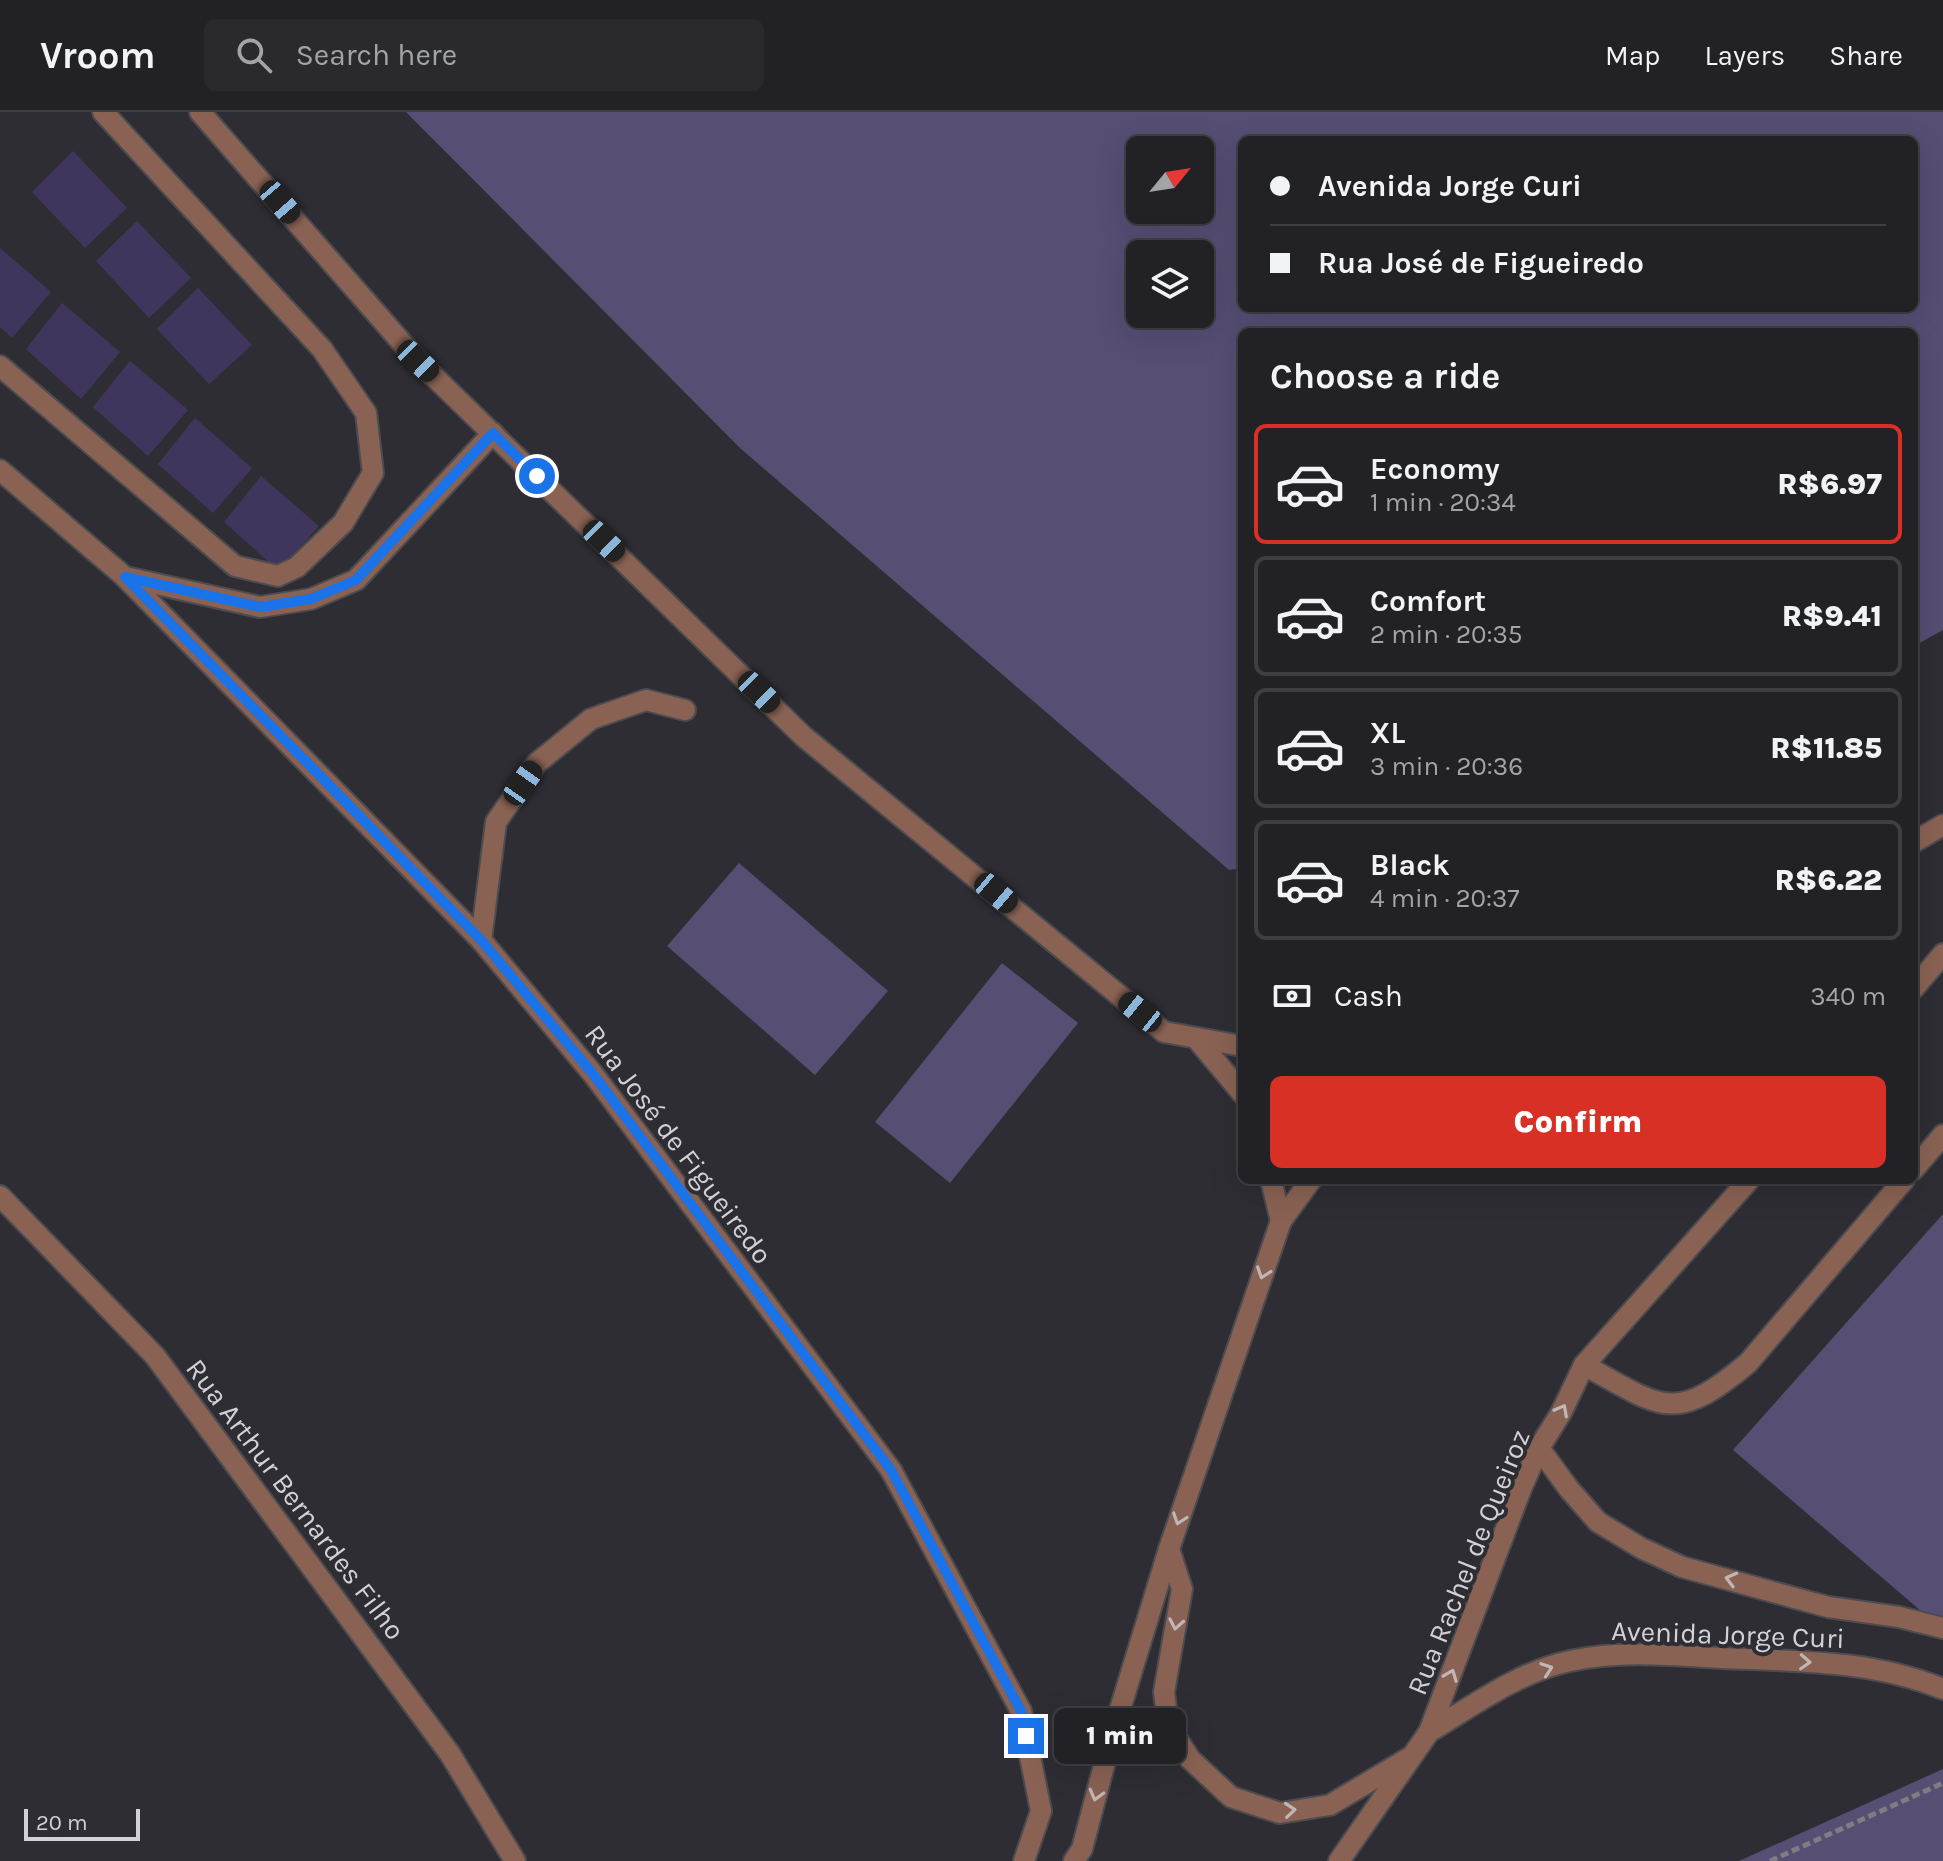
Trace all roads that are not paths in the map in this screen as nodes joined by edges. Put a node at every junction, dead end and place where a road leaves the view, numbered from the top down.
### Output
1 (103, 112) edge
2 (200, 112) edge
3 (0, 366) edge
4 (493, 433) junction
5 (0, 470) edge
6 (125, 577) junction
7 (685, 710) dead end
8 (1943, 825) edge
9 (1918, 840) edge
10 (481, 940) junction
11 (1943, 954) edge
12 (1918, 983) edge
13 (1196, 1038) junction
14 (1238, 1045) edge
15 (1238, 1088) edge
16 (1943, 1135) edge
17 (1918, 1164) edge
18 (1272, 1184) edge
19 (1308, 1184) edge
20 (1743, 1184) edge
21 (1901, 1184) edge
22 (0, 1196) edge
23 (1281, 1221) junction
24 (1584, 1365) junction
25 (1539, 1448) junction
26 (1169, 1549) junction
27 (1943, 1628) edge
28 (1943, 1689) edge
29 (1429, 1732) junction
30 (1413, 1755) junction
31 (515, 1861) edge
32 (1024, 1861) edge
33 (1074, 1861) edge
34 (1339, 1861) edge

1 - 3 street
2 - 4 street
4 - 6 street
4 - 13 street
5 - 6 street, Rua José de Figueiredo
6 - 10 street, Rua José de Figueiredo
7 - 10 street
8 - 9 street
10 - 32 street, Rua José de Figueiredo
11 - 12 street
13 - 14 street
13 - 15 street
16 - 17 street
18 - 23 street
19 - 23 street
20 - 24 street, Rua Rachel de Queiroz
21 - 24 street
22 - 31 street, Rua Arthur Bernardes Filho
23 -> 26 street
25 -> 24 street, Rua Rachel de Queiroz
27 -> 25 street, Avenida Jorge Curi
29 -> 25 street, Rua Rachel de Queiroz
26 -> 30 street
26 -> 33 street
29 -> 28 street, Avenida Jorge Curi
29 - 30 street, Rua Rachel de Queiroz
30 - 34 street, Rua Rachel de Queiroz

